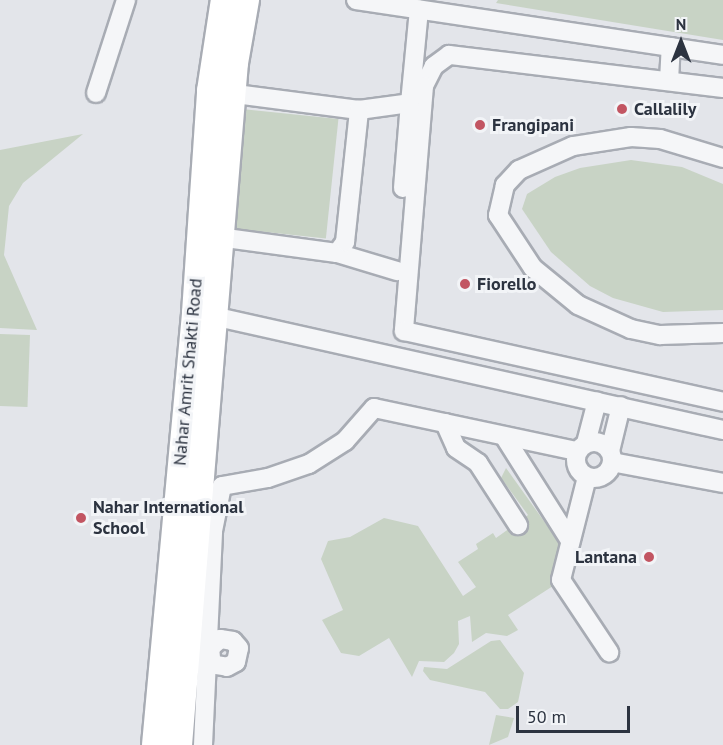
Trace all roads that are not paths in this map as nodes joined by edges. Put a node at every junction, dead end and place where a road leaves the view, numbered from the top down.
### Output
1 (126, 0) edge
2 (224, 0) edge
3 (246, 0) edge
4 (356, 0) edge
5 (419, 9) junction
6 (671, 47) junction
7 (723, 56) edge
8 (669, 81) junction
9 (723, 88) edge
10 (221, 92) junction
11 (96, 93) dead end
12 (410, 104) junction
13 (359, 110) junction
14 (723, 158) edge
15 (211, 236) junction
16 (337, 253) junction
17 (397, 271) junction
18 (205, 314) junction
19 (723, 333) edge
20 (392, 336) dead end
21 (617, 378) junction
22 (723, 402) edge
23 (610, 404) junction
24 (445, 423) junction
25 (723, 430) edge
26 (504, 436) junction
27 (581, 447) junction
28 (611, 457) junction
29 (587, 477) junction
30 (723, 483) edge
31 (518, 525) dead end
32 (569, 539) junction
33 (609, 652) dead end
34 (196, 657) junction
35 (155, 745) edge
36 (179, 745) edge
37 (203, 745) edge

1 - 11 street
2 - 10 street, Nahar Amrit Shakti Road
3 - 10 street, Nahar Amrit Shakti Road
4 - 5 street
5 - 6 street
5 - 12 street
6 - 7 street
6 - 8 street
8 - 9 street
8 - 21 street
10 - 13 street
10 - 15 street, Nahar Amrit Shakti Road
12 - 13 street
12 - 17 street
13 - 16 street
14 - 19 street
15 - 16 street
15 - 18 street, Nahar Amrit Shakti Road
16 - 17 street
17 - 20 street
18 - 23 street
18 - 34 street, Nahar Amrit Shakti Road
18 - 34 street, Nahar Amrit Shakti Road
21 - 22 street
21 - 23 street
23 - 25 street
23 - 27 street
23 - 28 street
24 - 26 street
24 - 31 street
24 - 34 street
26 - 27 street
26 - 32 street
27 - 28 street
27 - 29 street
28 - 29 street
28 - 30 street
29 - 32 street
32 - 33 street
34 - 35 street, Nahar Amrit Shakti Road
34 - 36 street, Nahar Amrit Shakti Road
34 - 37 street

